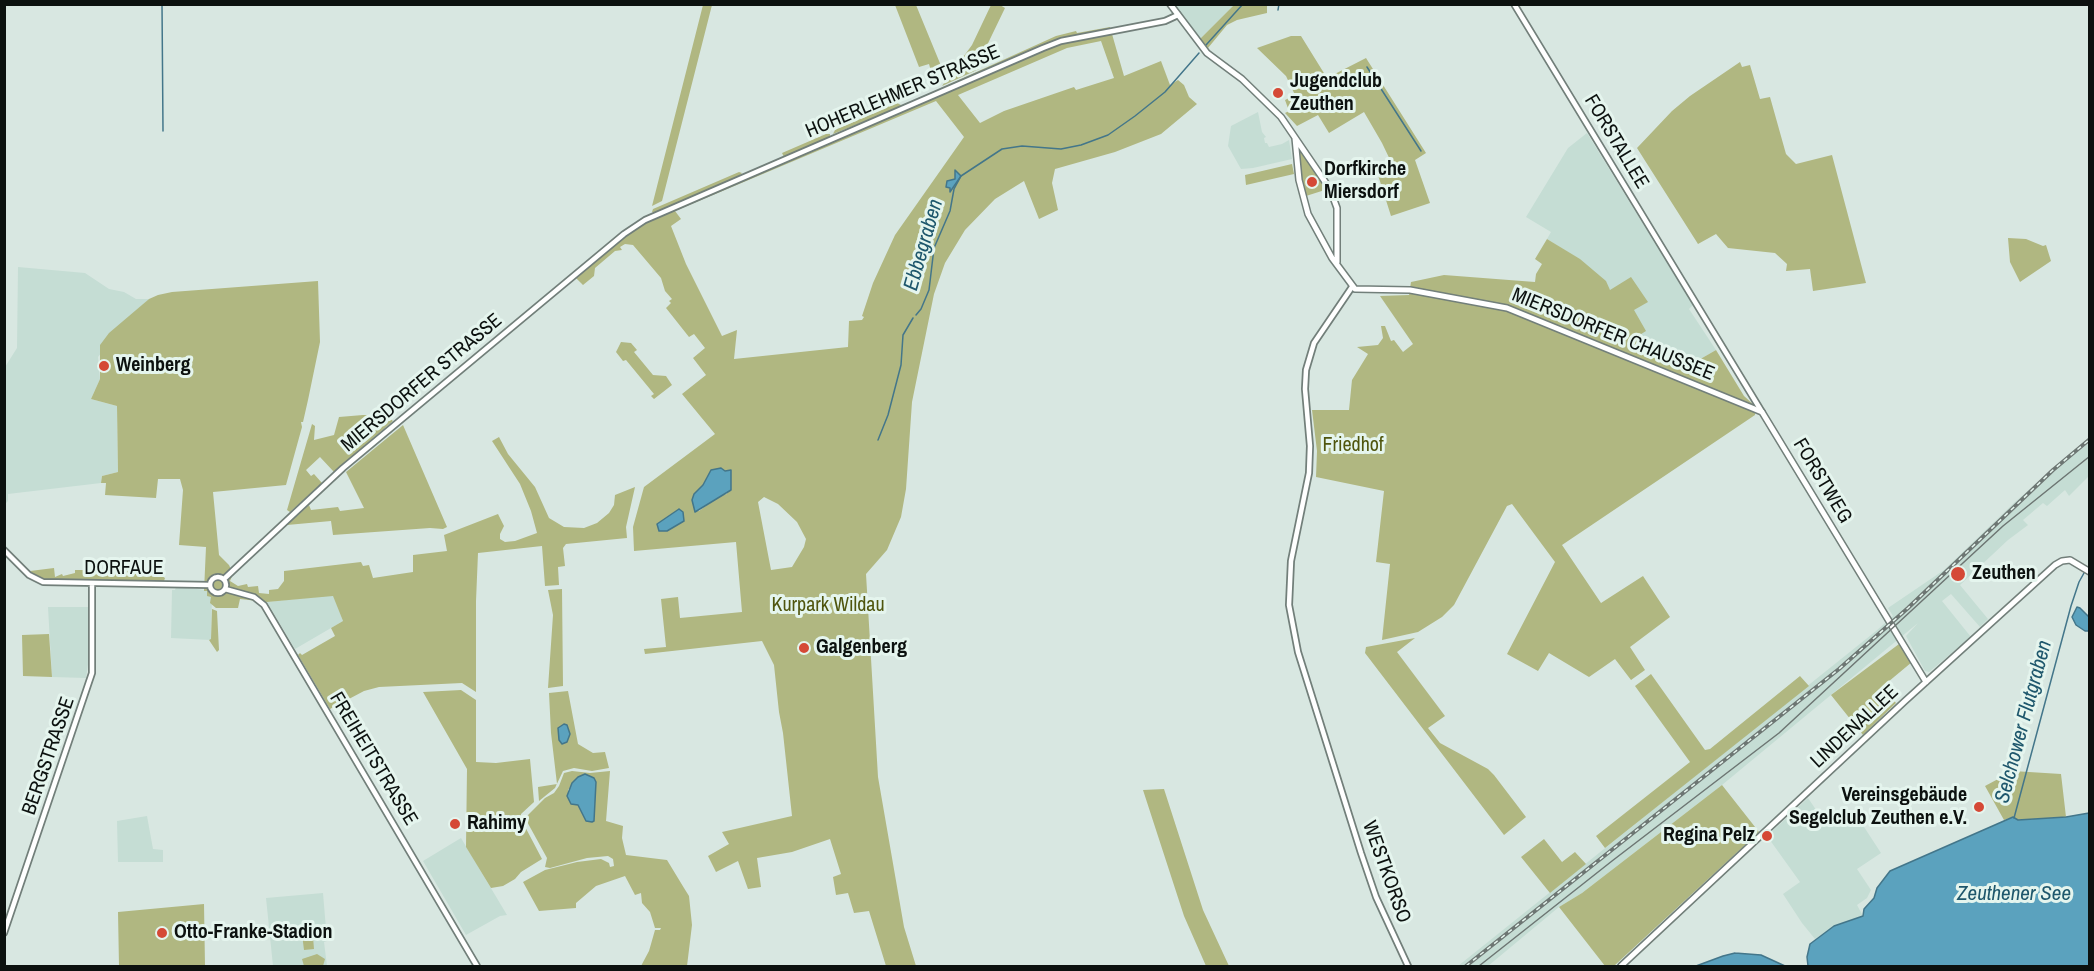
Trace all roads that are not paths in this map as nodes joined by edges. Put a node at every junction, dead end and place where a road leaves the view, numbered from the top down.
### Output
1 (1170, 4) edge
2 (1514, 4) edge
3 (1178, 15) junction
4 (1295, 138) junction
5 (647, 219) joint
6 (1337, 262) junction
7 (1352, 287) junction
8 (1692, 296) joint
9 (1762, 412) junction
10 (4, 550) edge
11 (2087, 570) edge
12 (224, 579) junction
13 (92, 583) junction
14 (210, 585) junction
15 (225, 589) junction
16 (1926, 682) junction
17 (4, 933) edge
18 (477, 966) edge
19 (1408, 966) edge
20 (1620, 966) edge

1 - 3 main road
2 - 8 street, FORSTALLEE
3 - 4 main road
3 - 5 street, HOHERLEHMER STRASSE
4 - 6 main road
4 - 6 main road
5 - 12 street, MIERSDORFER STRASSE
6 - 7 main road
7 - 9 main road, MIERSDORFER CHAUSSEE
7 - 19 street, WESTKORSO
8 - 9 street, FORSTWEG
9 - 16 main road, FORSTWEG
10 - 13 street, DORFAUE
11 - 16 main road, LINDENALLEE
12 - 14 street
12 - 15 street
13 - 14 street, DORFAUE
13 - 17 street, BERGSTRASSE
14 - 15 street
15 - 18 street, FREIHEITSTRASSE
16 - 20 main road, LINDENALLEE

